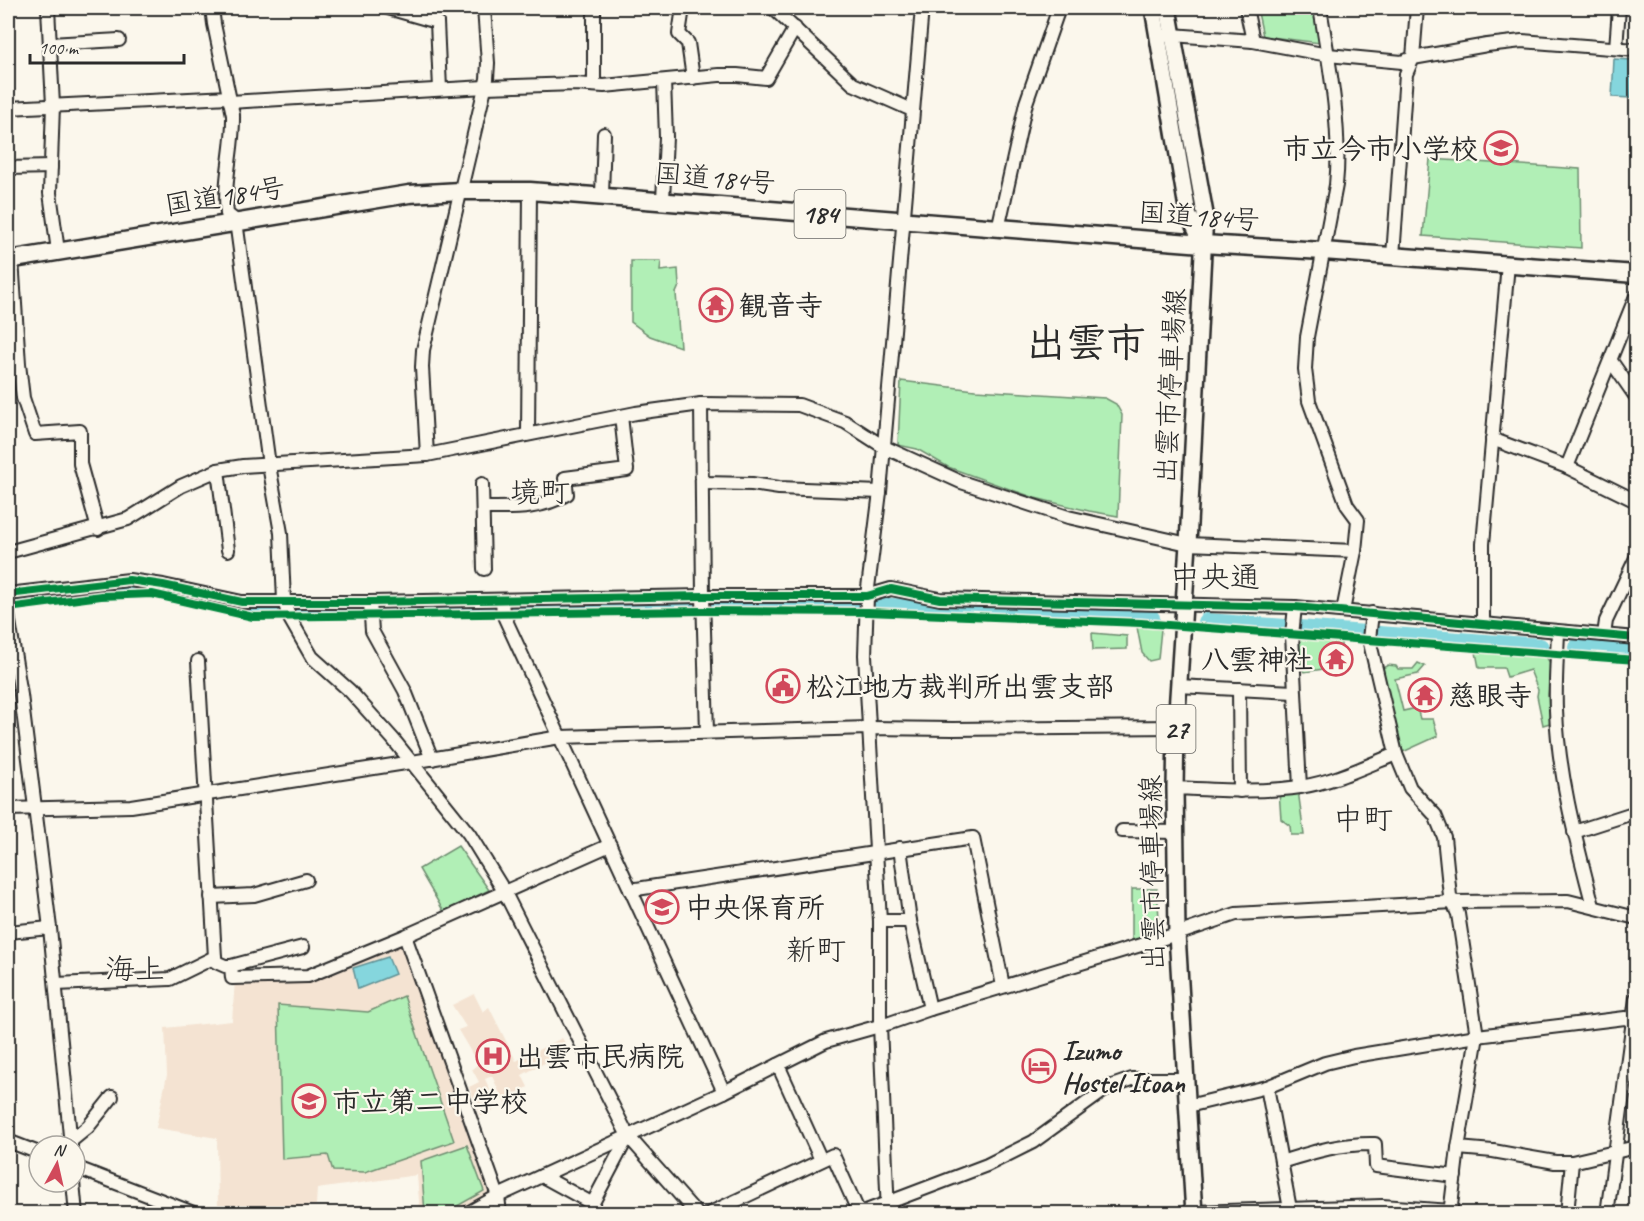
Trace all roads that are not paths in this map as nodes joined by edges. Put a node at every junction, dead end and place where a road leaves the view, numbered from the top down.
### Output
1 (48, 8) edge
2 (212, 8) edge
3 (388, 8) edge
4 (484, 8) edge
5 (594, 8) edge
6 (683, 8) edge
7 (773, 8) edge
8 (922, 8) edge
9 (1059, 8) edge
10 (1153, 8) edge
11 (1168, 8) edge
12 (1246, 8) edge
13 (1320, 8) edge
14 (1417, 8) edge
15 (1618, 8) edge
16 (795, 28) junction
17 (1164, 36) junction
18 (119, 40) dead end
19 (1253, 41) junction
20 (50, 44) junction
21 (1616, 48) junction
22 (1636, 50) edge
23 (1328, 55) junction
24 (1413, 58) junction
25 (693, 78) junction
26 (664, 81) junction
27 (594, 85) junction
28 (485, 87) junction
29 (440, 89) junction
30 (230, 99) junction
31 (53, 105) junction
32 (8, 108) edge
33 (912, 110) junction
34 (604, 134) dead end
35 (51, 166) junction
36 (8, 168) edge
37 (460, 191) junction
38 (530, 191) junction
39 (602, 195) junction
40 (663, 200) junction
41 (236, 221) junction
42 (904, 222) junction
43 (998, 229) junction
44 (1203, 244) junction
45 (58, 251) junction
46 (1323, 251) junction
47 (1393, 256) junction
48 (10, 259) edge
49 (1508, 264) junction
50 (1636, 274) edge
51 (1636, 296) edge
52 (1611, 361) junction
53 (1636, 397) edge
54 (701, 404) junction
55 (621, 416) junction
56 (528, 434) junction
57 (1492, 440) junction
58 (884, 447) junction
59 (427, 455) junction
60 (269, 465) junction
61 (1567, 467) junction
62 (218, 470) junction
63 (703, 483) junction
64 (483, 484) dead end
65 (880, 492) junction
66 (1636, 501) edge
67 (483, 508) junction
68 (98, 529) junction
69 (1188, 544) junction
70 (228, 550) dead end
71 (1355, 551) junction
72 (8, 552) edge
73 (1636, 558) edge
74 (484, 569) dead end
75 (8, 594) edge
76 (703, 596) junction
77 (867, 596) junction
78 (502, 600) junction
79 (284, 601) junction
80 (369, 602) junction
81 (1184, 604) junction
82 (1296, 607) junction
83 (1343, 610) junction
84 (1372, 613) junction
85 (8, 615) edge
86 (1483, 623) junction
87 (1558, 632) junction
88 (1604, 635) junction
89 (9, 636) edge
90 (1636, 638) edge
91 (198, 661) dead end
92 (1178, 686) junction
93 (1239, 689) junction
94 (1294, 692) junction
95 (1176, 727) junction
96 (869, 728) junction
97 (707, 732) junction
98 (560, 737) junction
99 (1396, 754) junction
100 (432, 759) junction
101 (412, 762) junction
102 (1300, 787) junction
103 (1175, 788) junction
104 (1240, 790) junction
105 (204, 794) junction
106 (8, 809) edge
107 (35, 809) junction
108 (1636, 812) edge
109 (1122, 831) dead end
110 (1175, 832) junction
111 (1574, 832) junction
112 (610, 845) junction
113 (900, 848) junction
114 (876, 851) junction
115 (306, 880) dead end
116 (630, 890) junction
117 (504, 891) junction
118 (211, 897) junction
119 (1454, 902) junction
120 (1593, 906) junction
121 (1636, 918) edge
122 (880, 921) junction
123 (910, 921) junction
124 (50, 928) junction
125 (8, 932) edge
126 (1177, 934) junction
127 (405, 936) junction
128 (303, 947) dead end
129 (215, 957) junction
130 (231, 966) junction
131 (56, 984) junction
132 (1003, 986) junction
133 (1636, 998) edge
134 (930, 1009) junction
135 (1634, 1019) junction
136 (880, 1025) junction
137 (1477, 1036) junction
138 (1632, 1059) edge
139 (778, 1065) junction
140 (1186, 1079) junction
141 (1268, 1087) junction
142 (724, 1092) junction
143 (112, 1097) dead end
144 (1188, 1106) junction
145 (70, 1134) edge
146 (80, 1134) edge
147 (628, 1136) junction
148 (8, 1142) edge
149 (1636, 1147) edge
150 (1458, 1148) junction
151 (27, 1149) edge
152 (1614, 1152) junction
153 (821, 1160) junction
154 (1281, 1162) junction
155 (1572, 1162) junction
156 (87, 1172) edge
157 (542, 1176) junction
158 (1455, 1176) junction
159 (74, 1194) edge
160 (498, 1196) junction
161 (888, 1208) edge
162 (590, 1209) edge
163 (1290, 1211) edge
164 (1450, 1212) edge
165 (858, 1213) edge
166 (1194, 1213) edge
167 (76, 1214) edge
168 (196, 1214) edge
169 (466, 1214) edge
170 (500, 1214) edge
171 (697, 1214) edge
172 (708, 1214) edge
173 (1567, 1214) edge
174 (1607, 1214) edge

1 - 20 street
2 - 30 street
3 - 29 street
4 - 28 street
5 - 27 street
6 - 25 street
7 - 16 street
8 - 33 street
9 - 43 street
10 - 17 main road
11 - 17 main road
12 - 19 street
13 - 23 street
14 - 24 street
15 - 21 street
16 - 25 street
16 - 33 street
17 - 19 street
17 - 44 main road, 出雲市停車場線
18 - 20 street
19 - 23 street
20 - 31 street
21 - 22 street
21 - 24 street
23 - 24 street
23 - 46 street
24 - 47 street
25 - 26 street
26 - 27 street
26 - 40 street
27 - 28 street
28 - 29 street
28 - 37 street
29 - 30 street
30 - 31 street
30 - 41 street
31 - 32 street
31 - 35 street
33 - 42 street
34 - 39 street
35 - 36 street
35 - 45 street
37 - 38 highway, 国道184号 / 184
37 - 41 highway, 国道184号 / 184
37 - 59 street
38 - 39 highway, 国道184号 / 184
38 - 56 street
39 - 40 highway, 国道184号 / 184
40 - 42 highway, 国道184号 / 184
41 - 45 highway, 国道184号 / 184
41 - 60 street
42 - 43 highway, 国道184号 / 184
42 - 58 street
43 - 44 highway, 国道184号 / 184
44 - 46 highway, 国道184号 / 184
44 - 69 main road, 出雲市停車場線 / 27
45 - 48 highway, 国道184号 / 184
46 - 47 highway, 国道184号 / 184
46 - 71 street
47 - 49 highway, 国道184号 / 184
48 - 68 street
49 - 50 highway, 国道184号 / 184
49 - 57 street
51 - 52 street
52 - 53 street
52 - 61 street
54 - 55 street
54 - 58 street
54 - 63 street
55 - 56 street
55 - 67 street
56 - 59 street
57 - 61 street
57 - 86 street
58 - 65 street
58 - 69 street
59 - 60 street
60 - 62 street
60 - 79 street
61 - 66 street
62 - 68 street
62 - 70 street
63 - 65 street
63 - 76 street
64 - 67 street
65 - 77 street
67 - 74 street
68 - 72 street
69 - 71 street
69 - 81 main road, 出雲市停車場線 / 27
71 - 83 street
73 - 88 street
75 - 79 street
76 - 77 street
76 - 78 street
76 - 97 street
77 - 81 street
77 - 96 street
78 - 80 street
78 - 98 street
79 - 80 street
79 - 101 street
80 - 100 street
81 - 82 street
81 - 92 main road, 出雲市停車場線 / 27
82 - 83 street
82 - 94 street
83 - 84 street
84 - 86 street
84 - 99 street
85 - 89 street
86 - 87 street
87 - 88 street
87 - 111 street
88 - 90 street
89 - 107 street
91 - 105 street
92 - 93 street
92 - 95 main road, 出雲市停車場線 / 27
93 - 94 street
93 - 104 street
94 - 102 street
95 - 96 street
95 - 103 main road, 出雲市停車場線 / 27
96 - 97 street
96 - 114 street
97 - 98 street
98 - 100 street
98 - 112 street
99 - 102 street
99 - 119 street
100 - 101 street
101 - 105 street
101 - 117 street
102 - 104 street
103 - 104 street
103 - 110 main road, 出雲市停車場線 / 27
105 - 107 street
105 - 118 street
106 - 107 street
107 - 124 street
108 - 111 street
109 - 110 street
110 - 126 main road, 出雲市停車場線 / 27
111 - 120 street
112 - 116 street
112 - 117 street
113 - 114 street
113 - 123 street
113 - 132 street
114 - 116 street
114 - 122 street
115 - 118 street
116 - 142 street
117 - 127 street
117 - 147 street
118 - 129 street
119 - 120 street
119 - 126 street
119 - 137 street
120 - 121 street
122 - 123 street
122 - 136 street
123 - 134 street
124 - 125 street
124 - 131 street
126 - 132 street
126 - 140 main road, 出雲市停車場線 / 27
127 - 130 street
127 - 160 street
128 - 130 street
129 - 130 street
129 - 131 street
131 - 145 street
132 - 134 street
133 - 135 street
134 - 136 street
135 - 137 street
135 - 138 street
136 - 139 street
136 - 161 street
137 - 141 street
137 - 150 street
138 - 152 street
139 - 142 street
139 - 153 street
140 - 144 main road, 出雲市停車場線 / 27
140 - 161 street
141 - 144 street
141 - 154 street
142 - 147 street
143 - 146 street
144 - 166 main road, 出雲市停車場線 / 27
147 - 157 street
147 - 162 street
147 - 171 street
148 - 151 street
149 - 152 street
150 - 155 street
150 - 158 street
152 - 155 street
152 - 174 street
153 - 165 street
153 - 172 street
154 - 158 street
154 - 163 street
155 - 173 street
156 - 168 street
157 - 160 street
157 - 162 street
158 - 164 street
159 - 167 street
160 - 169 street
160 - 170 street
161 - 165 street
163 - 164 street
163 - 166 street

